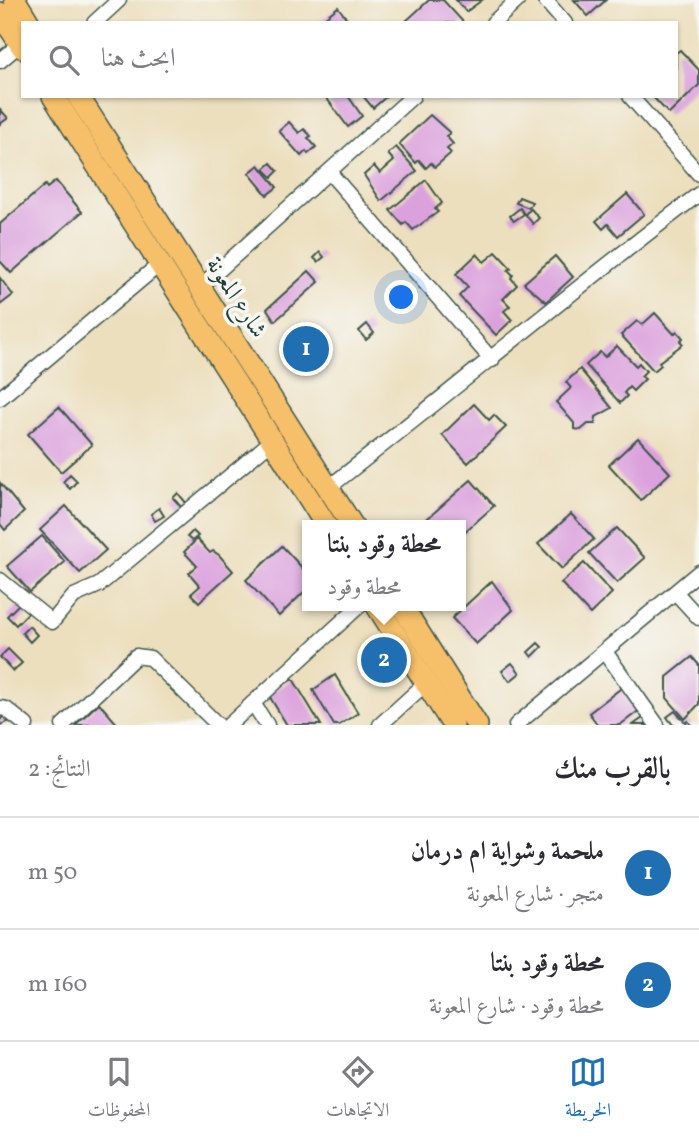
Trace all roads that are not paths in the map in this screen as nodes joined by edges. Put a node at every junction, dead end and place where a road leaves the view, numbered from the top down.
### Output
1 (15, 0) edge
2 (119, 0) edge
3 (518, 0) edge
4 (545, 0) edge
5 (0, 13) edge
6 (28, 21) edge
7 (96, 21) edge
8 (495, 21) edge
9 (563, 21) edge
10 (21, 46) edge
11 (0, 61) edge
12 (54, 98) edge
13 (79, 98) edge
14 (411, 98) edge
15 (632, 98) edge
16 (330, 173) junction
17 (699, 174) edge
18 (699, 194) edge
19 (161, 263) junction
20 (200, 288) junction
21 (492, 360) junction
22 (0, 398) edge
23 (273, 440) junction
24 (328, 488) junction
25 (323, 520) edge
26 (349, 520) edge
27 (699, 572) edge
28 (0, 580) edge
29 (676, 593) junction
30 (354, 611) edge
31 (380, 611) edge
32 (405, 611) edge
33 (699, 618) edge
34 (606, 653) junction
35 (425, 684) junction
36 (253, 703) junction
37 (0, 708) edge
38 (26, 725) edge
39 (63, 725) edge
40 (218, 725) edge
41 (229, 725) edge
42 (267, 725) edge
43 (380, 725) edge
44 (453, 725) edge
45 (477, 725) edge
46 (516, 725) edge
47 (657, 725) edge

1 - 6 highway
2 - 7 street
3 - 8 street
4 - 9 street
5 - 10 highway
10 - 11 street
12 - 19 highway, شارع المعونة
13 - 20 highway, شارع المعونة
14 - 16 street
15 - 17 street
16 - 20 street
16 - 21 street
18 - 21 street
19 - 22 street
19 - 23 highway, شارع المعونة
20 - 24 highway, شارع المعونة
21 - 24 street
23 - 25 highway, شارع المعونة
23 - 28 street
24 - 26 highway, شارع المعونة
27 - 29 street
29 - 33 street
29 - 34 street
30 - 36 street
31 - 35 highway
32 - 45 highway
34 - 46 street
34 - 47 street
35 - 43 street
35 - 44 highway
36 - 41 street
36 - 42 street
37 - 38 street
39 - 40 street

